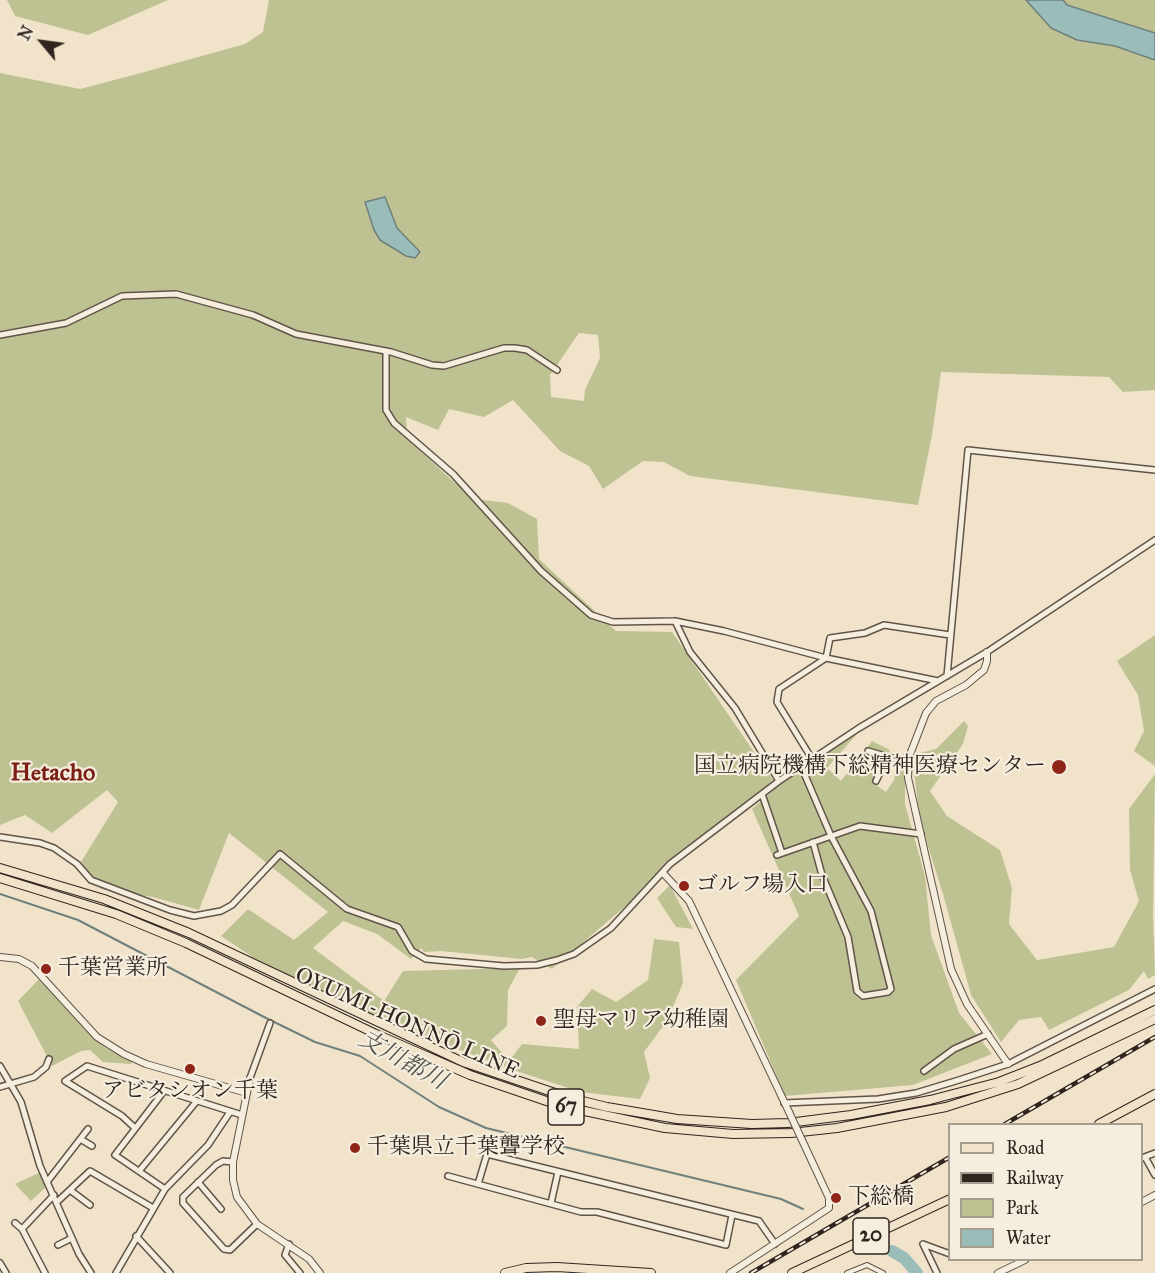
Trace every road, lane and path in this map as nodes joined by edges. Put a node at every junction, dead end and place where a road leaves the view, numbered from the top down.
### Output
1 (0, 335) edge
2 (386, 351) junction
3 (557, 370) dead end
4 (1155, 470) edge
5 (1155, 540) edge
6 (675, 621) junction
7 (950, 635) junction
8 (987, 652) junction
9 (826, 658) junction
10 (947, 676) junction
11 (938, 681) junction
12 (868, 751) dead end
13 (909, 757) junction
14 (887, 758) junction
15 (812, 759) junction
16 (801, 766) junction
17 (779, 781) junction
18 (876, 781) dead end
19 (762, 794) junction
20 (921, 834) junction
21 (831, 836) junction
22 (0, 837) edge
23 (813, 842) junction
24 (0, 868) edge
25 (663, 873) junction
26 (0, 878) edge
27 (0, 957) edge
28 (1155, 989) edge
29 (1155, 1010) edge
30 (1155, 1019) edge
31 (270, 1023) dead end
32 (988, 1034) junction
33 (49, 1059) dead end
34 (1008, 1065) junction
35 (0, 1066) edge
36 (924, 1071) dead end
37 (250, 1078) joint
38 (11, 1083) junction
39 (0, 1087) edge
40 (165, 1091) junction
41 (247, 1093) junction
42 (1155, 1094) edge
43 (196, 1102) junction
44 (784, 1102) junction
45 (230, 1112) junction
46 (242, 1115) junction
47 (1103, 1123) edge
48 (135, 1128) junction
49 (88, 1130) dead end
50 (82, 1140) junction
51 (92, 1146) dead end
52 (1155, 1153) edge
53 (1144, 1158) edge
54 (232, 1162) junction
55 (140, 1170) junction
56 (558, 1172) junction
57 (1155, 1175) edge
58 (448, 1176) dead end
59 (47, 1182) junction
60 (198, 1182) junction
61 (478, 1184) junction
62 (165, 1189) junction
63 (70, 1190) junction
64 (54, 1195) junction
65 (948, 1200) edge
66 (57, 1202) junction
67 (551, 1203) junction
68 (90, 1205) dead end
69 (153, 1208) junction
70 (221, 1209) dead end
71 (732, 1215) junction
72 (15, 1223) dead end
73 (257, 1224) junction
74 (22, 1229) junction
75 (136, 1236) junction
76 (72, 1238) junction
77 (289, 1244) junction
78 (774, 1244) junction
79 (58, 1245) dead end
80 (948, 1253) edge
81 (1023, 1261) edge
82 (0, 1263) edge
83 (558, 1270) edge
84 (297, 1272) edge
85 (510, 1272) edge
86 (6, 1273) edge
87 (45, 1273) edge
88 (91, 1273) edge
89 (116, 1273) edge
90 (170, 1273) edge
91 (320, 1273) edge
92 (651, 1273) edge
93 (730, 1273) edge
94 (792, 1273) edge
95 (847, 1273) edge
96 (883, 1273) edge
97 (937, 1273) edge
98 (998, 1273) edge

1 - 2 street
2 - 3 street
2 - 6 street
4 - 7 street
5 - 8 street
6 - 9 street
6 - 17 street
7 - 9 street
7 - 10 street
8 - 10 street
8 - 13 street
9 - 11 street
9 - 15 street
10 - 11 street
11 - 15 street
12 - 14 street
13 - 14 street
13 - 20 street
14 - 18 street
15 - 16 street
16 - 17 street
16 - 21 street
17 - 19 street
19 - 23 street
19 - 25 street
20 - 21 street
20 - 32 street
21 - 23 street
21 - 23 street
22 - 25 street
24 - 29 main road, OYUMI-HONNŌ LINE / 67
25 - 44 street
26 - 30 main road, OYUMI-HONNŌ LINE / 67
27 - 41 street
28 - 34 street
31 - 37 street
32 - 34 street
32 - 36 street
33 - 38 street
34 - 44 street
35 - 38 street
37 - 41 street
38 - 39 street
38 - 59 street
40 - 43 street
40 - 48 street
40 - 48 street
41 - 46 street
42 - 47 main road
43 - 45 street
43 - 55 street
44 - 78 street, bridge
45 - 46 street
45 - 62 street
46 - 54 street
48 - 55 street
49 - 50 street
50 - 51 street
50 - 59 street
52 - 53 street
53 - 57 street
54 - 60 street
54 - 73 street
55 - 62 street
56 - 61 street
56 - 67 street
56 - 71 street
58 - 61 street
59 - 64 street
60 - 70 street
60 - 73 street
61 - 67 street
62 - 69 street
63 - 66 street
63 - 68 street
63 - 69 street
64 - 66 street
64 - 74 street
65 - 94 main road, 20
66 - 76 street
67 - 71 street
69 - 75 street
71 - 78 street
72 - 74 street
73 - 77 street
74 - 87 street
75 - 89 street
75 - 90 street
76 - 79 street
76 - 88 street
77 - 84 street
77 - 91 street
78 - 93 street
80 - 97 street
81 - 98 street
82 - 86 street
83 - 85 main road
83 - 92 main road
95 - 96 street

